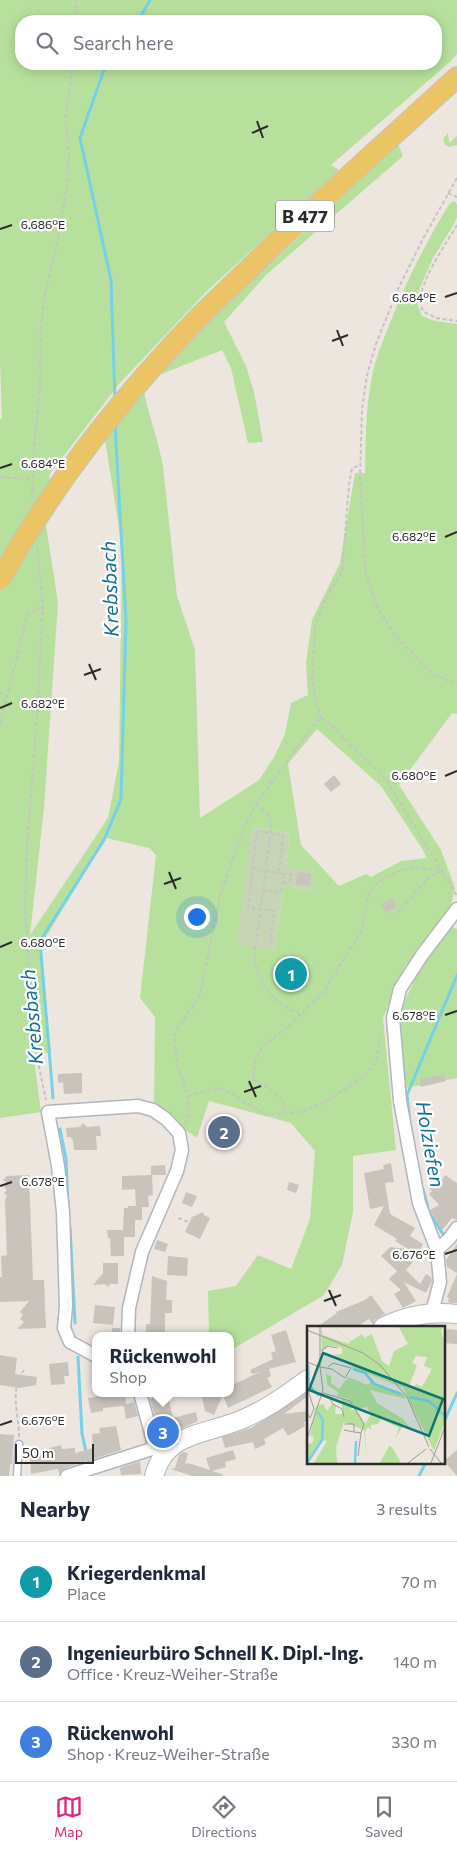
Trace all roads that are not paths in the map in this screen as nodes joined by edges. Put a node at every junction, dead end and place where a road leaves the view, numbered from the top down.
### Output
1 (457, 76) edge
2 (0, 579) edge
3 (457, 909) edge
4 (457, 1228) edge
5 (437, 1250) junction
6 (432, 1312) junction
7 (457, 1314) edge
8 (385, 1326) edge
9 (128, 1332) edge
10 (92, 1354) edge
11 (307, 1380) edge
12 (141, 1397) edge
13 (19, 1444) road end
14 (159, 1450) junction
15 (18, 1476) edge
16 (68, 1476) edge
17 (154, 1476) edge

1 - 2 main road, B 477, bridge
3 - 5 street
4 - 5 street
5 - 6 street
6 - 7 main road
6 - 8 main road
9 - 10 street
11 - 14 main road
12 - 14 street
13 - 15 lane
14 - 16 street
14 - 17 main road

